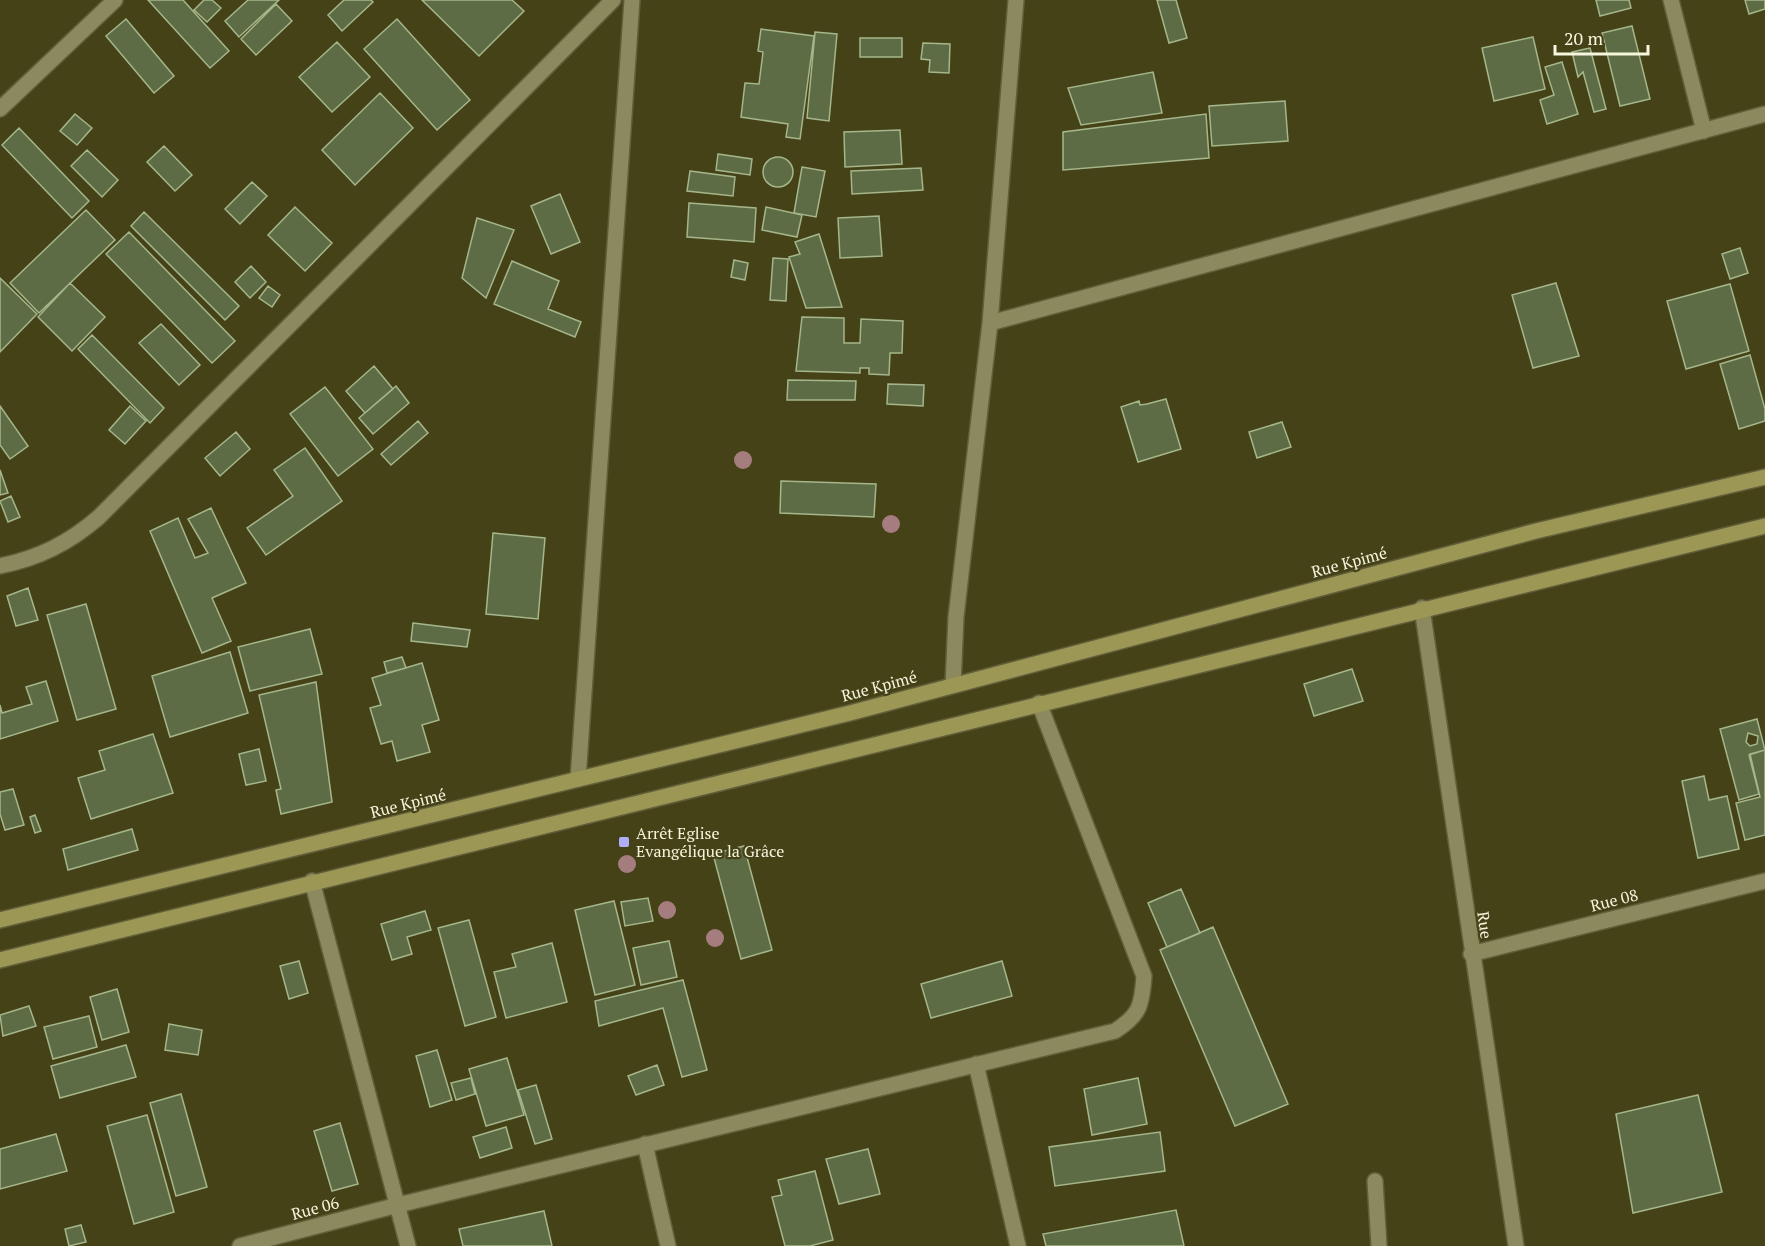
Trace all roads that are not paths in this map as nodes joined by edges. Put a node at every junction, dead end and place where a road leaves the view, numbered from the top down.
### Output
1 (115, 0) edge
2 (613, 0) edge
3 (632, 0) edge
4 (1016, 0) edge
5 (1671, 0) edge
6 (0, 109) edge
7 (1765, 114) edge
8 (1704, 131) junction
9 (990, 323) junction
10 (1765, 477) edge
11 (1765, 526) edge
12 (0, 566) edge
13 (1422, 609) junction
14 (953, 686) junction
15 (1039, 703) junction
16 (578, 779) junction
17 (312, 881) junction
18 (1765, 881) edge
19 (0, 920) edge
20 (1471, 954) junction
21 (0, 960) edge
22 (976, 1064) junction
23 (645, 1144) junction
24 (1375, 1181) dead end
25 (398, 1205) junction
26 (240, 1246) edge
27 (408, 1246) edge
28 (668, 1246) edge
29 (1018, 1246) edge
30 (1379, 1246) edge
31 (1516, 1246) edge

1 - 6 street
2 - 12 street
3 - 16 street
4 - 9 street
5 - 8 street
7 - 8 street
8 - 9 street
9 - 14 street
10 - 14 main road, Rue Kpimé
11 - 13 main road
13 - 15 main road
13 - 20 street, Rue
14 - 16 main road, Rue Kpimé
15 - 17 main road
15 - 22 street, Rue 06
16 - 19 main road, Rue Kpimé
17 - 21 main road
17 - 25 street
18 - 20 street, Rue 08
20 - 31 street, Rue
22 - 23 street, Rue 06
22 - 29 street
23 - 25 street, Rue 06
23 - 28 street
24 - 30 street
25 - 26 street, Rue 06
25 - 27 street

